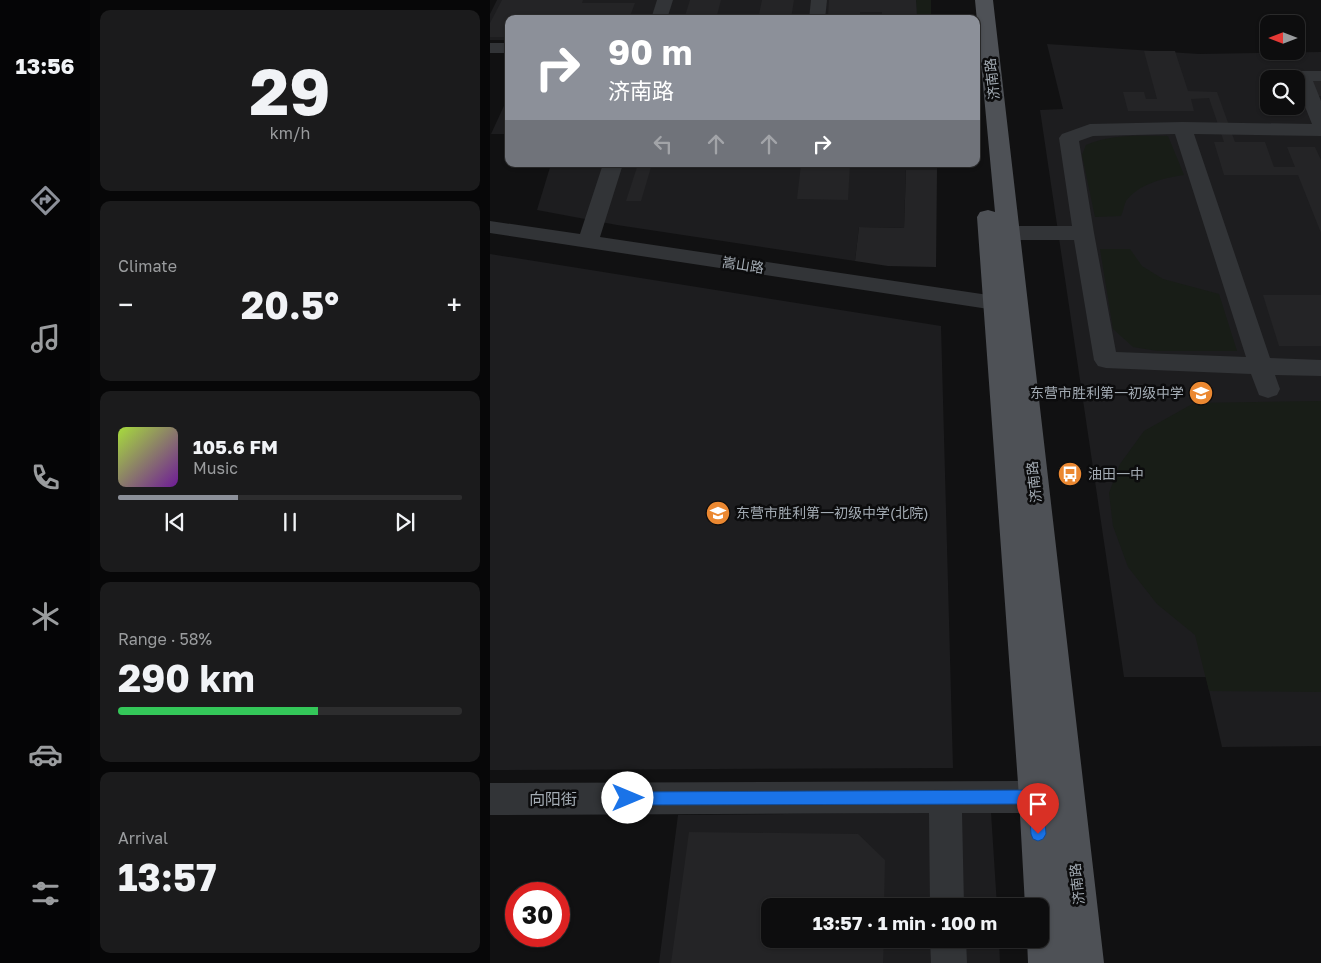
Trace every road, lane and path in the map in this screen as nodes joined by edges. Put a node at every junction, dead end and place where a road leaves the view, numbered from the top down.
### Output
1 (665, 0) edge
2 (819, 0) edge
3 (968, 0) edge
4 (984, 0) edge
5 (660, 15) edge
6 (817, 15) edge
7 (970, 15) edge
8 (490, 48) edge
9 (505, 48) edge
10 (1321, 76) edge
11 (1321, 124) edge
12 (1183, 128) junction
13 (1321, 130) edge
14 (980, 134) edge
15 (612, 167) edge
16 (490, 227) edge
17 (1008, 233) junction
18 (1082, 233) junction
19 (588, 242) junction
20 (995, 303) junction
21 (1258, 364) junction
22 (1321, 368) edge
23 (1268, 390) dead end
24 (1036, 797) junction
25 (945, 798) junction
26 (490, 799) edge
27 (947, 898) edge
28 (948, 948) edge
29 (949, 963) edge
30 (1047, 963) edge
31 (1085, 963) edge

1 - 5 street
2 - 6 street
3 - 7 main road
4 - 17 main road, 济南路
8 - 9 street
10 - 11 street
12 - 13 street
12 - 18 street
12 - 21 street
14 - 20 main road, 济南路
15 - 19 street
16 - 19 street, 嵩山路
17 - 18 street
17 - 31 main road, 济南路
18 - 21 street
19 - 20 street, 嵩山路
20 - 24 main road, 济南路
21 - 22 street
21 - 23 street
24 - 25 street, 向阳街
24 - 30 main road, 济南路
25 - 26 street, 向阳街
25 - 27 street
28 - 29 street

